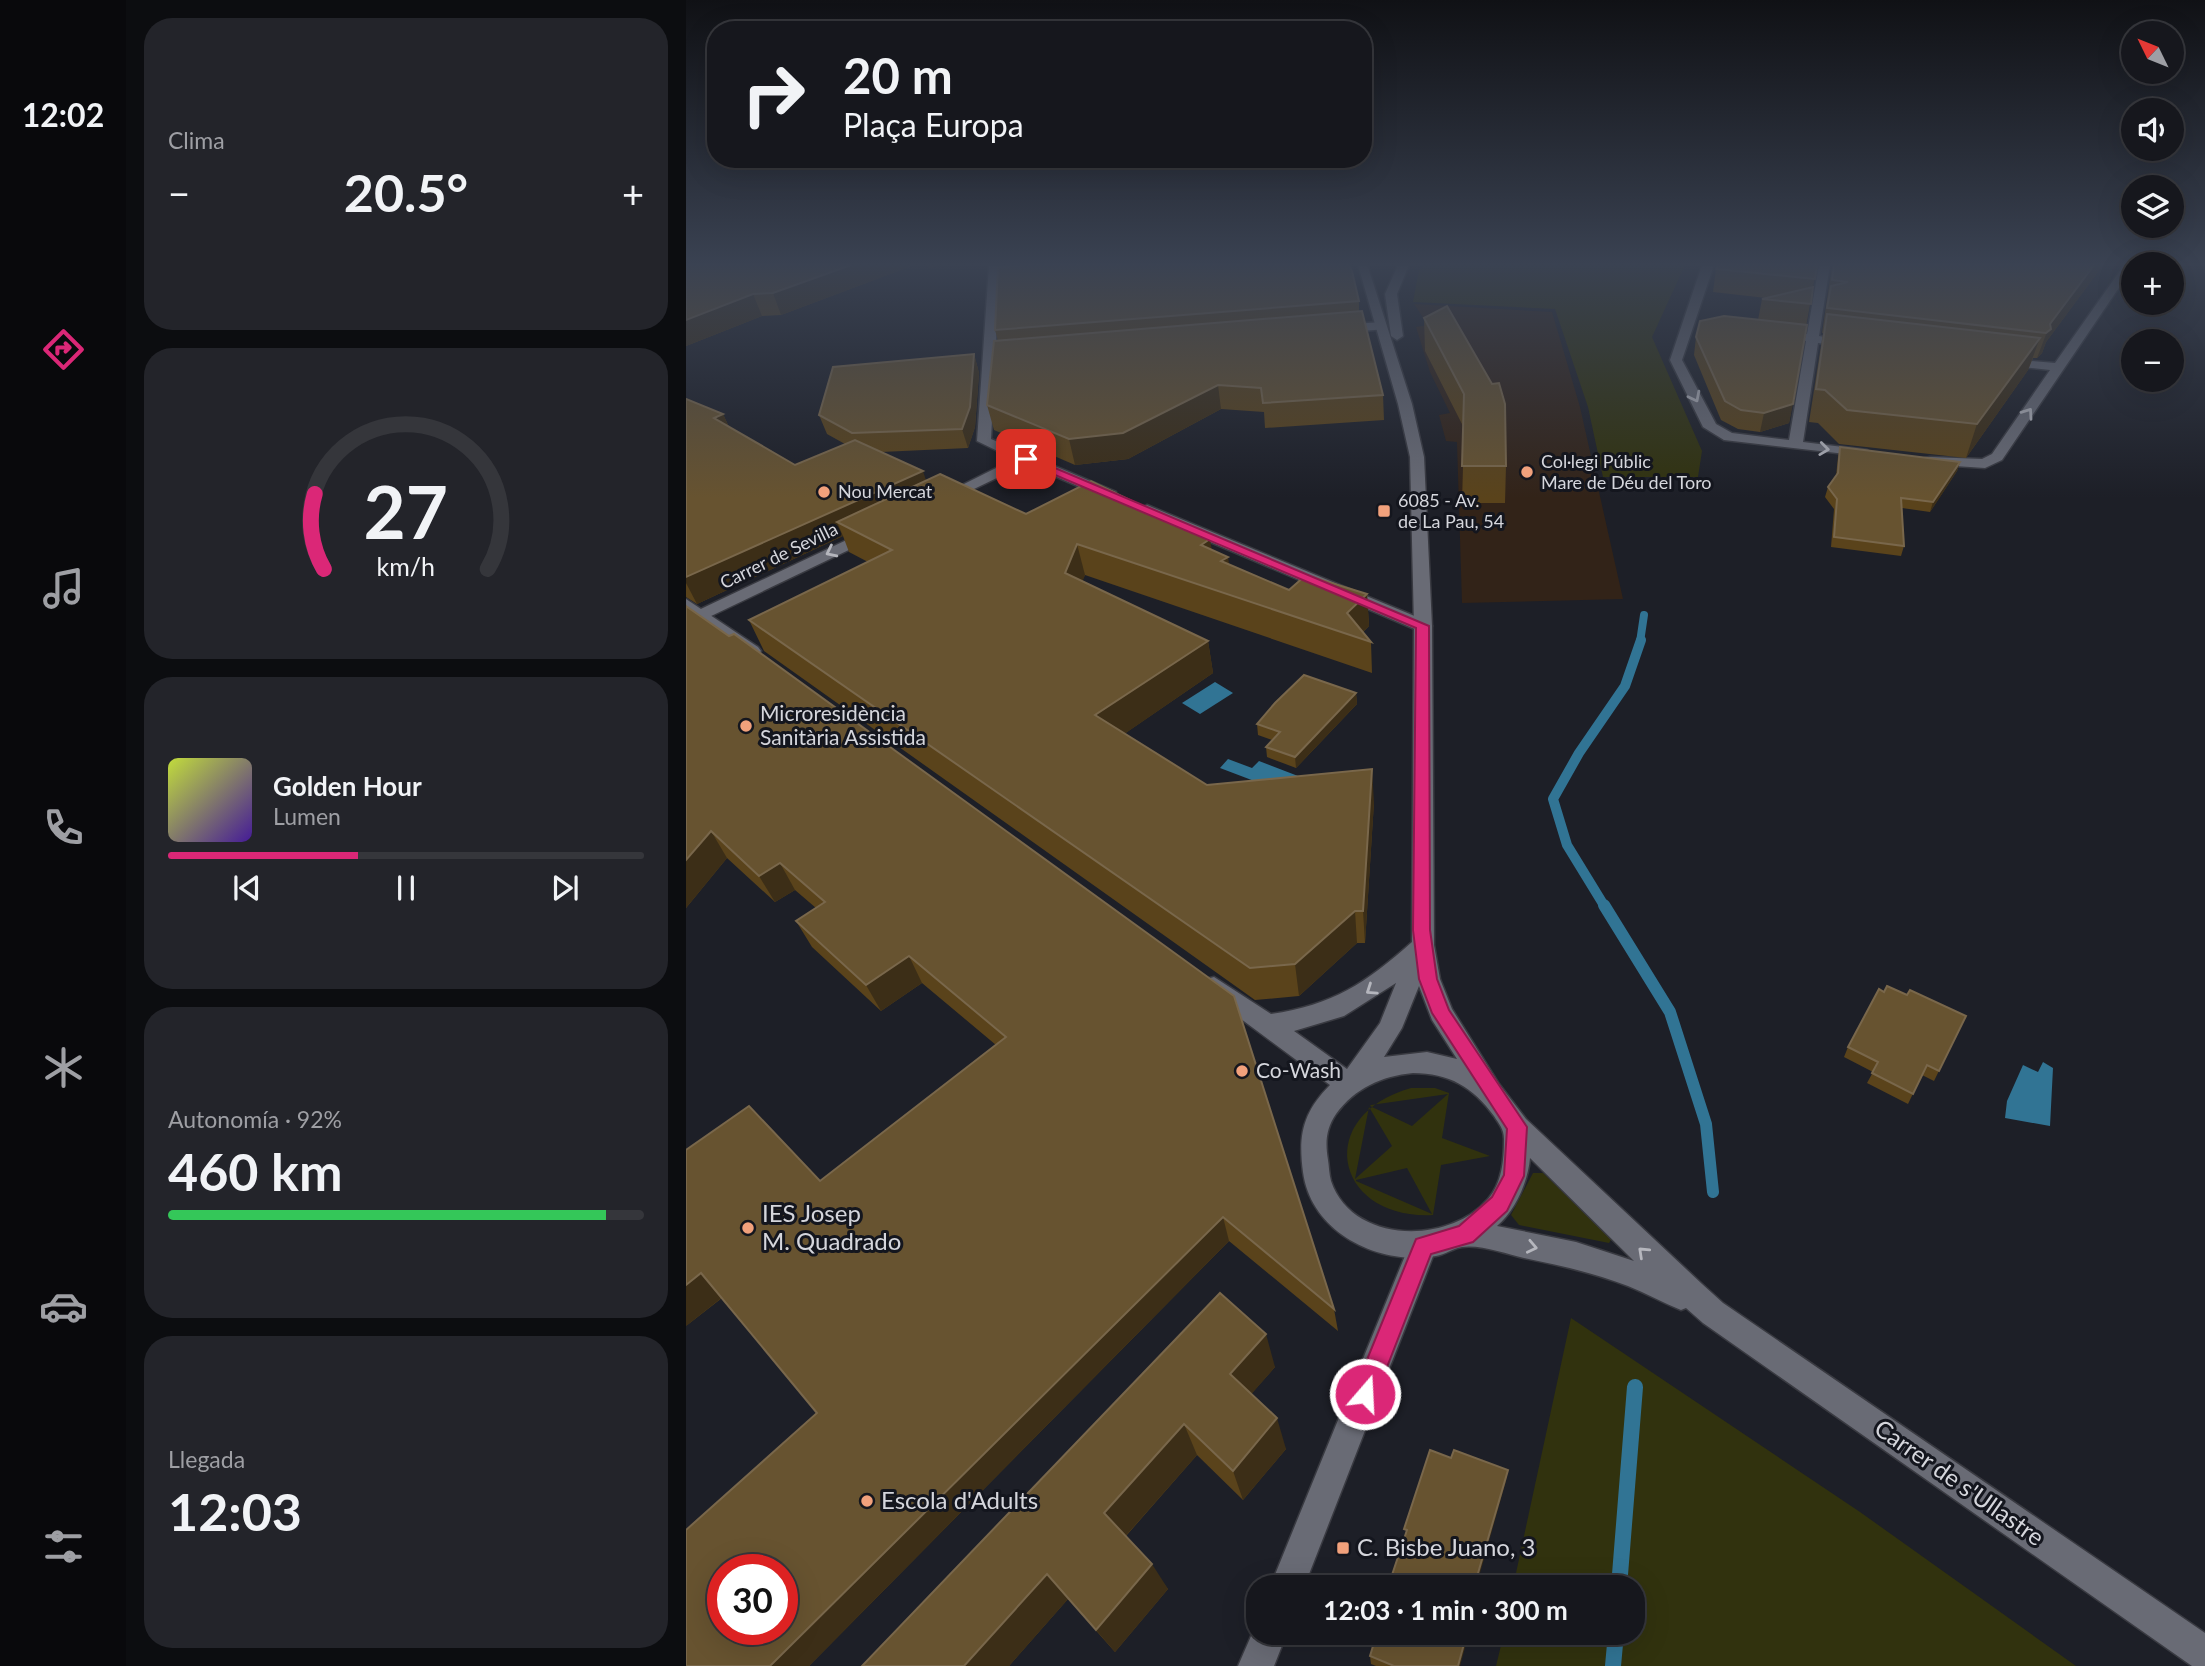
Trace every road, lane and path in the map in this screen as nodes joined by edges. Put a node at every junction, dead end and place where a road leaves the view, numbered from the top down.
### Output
1 (989, 343) edge
2 (1387, 343) edge
3 (1397, 343) edge
4 (1685, 343) edge
5 (1812, 343) edge
6 (1850, 343) edge
7 (2076, 343) edge
8 (1868, 345) edge
9 (1992, 359) edge
10 (2060, 367) junction
11 (1405, 404) junction
12 (1795, 445) junction
13 (1877, 455) edge
14 (1026, 459) junction
15 (1918, 460) edge
16 (925, 508) edge
17 (888, 525) edge
18 (691, 614) edge
19 (1423, 626) junction
20 (764, 660) edge
21 (1423, 946) junction
22 (1198, 974) edge
23 (1267, 1025) junction
24 (1352, 1082) junction
25 (1492, 1091) junction
26 (1517, 1127) junction
27 (1465, 1234) junction
28 (1423, 1246) junction
29 (1713, 1313) junction
30 (1292, 1575) edge
31 (1264, 1645) edge
32 (2205, 1654) edge
33 (1256, 1666) edge

1 - 14 street
2 - 11 street
3 - 11 street
4 -> 12 street
5 - 12 street
6 - 8 street
7 - 10 street
9 - 10 street
15 -> 10 street
11 - 19 street
12 -> 13 street
14 - 16 street
14 - 19 street
17 -> 18 street, Carrer de Sevilla
18 - 20 street
19 - 21 street
21 -> 23 street
21 - 24 street
21 - 25 street
22 - 23 street
23 - 24 street
24 - 25 street
24 - 28 street
25 - 26 street
26 - 27 street
29 -> 26 street, Carrer de s'Ullastre
27 - 28 street
27 -> 29 street, Carrer de s'Ullastre
28 - 30 street
29 - 32 street, Carrer de s'Ullastre
31 - 33 street

